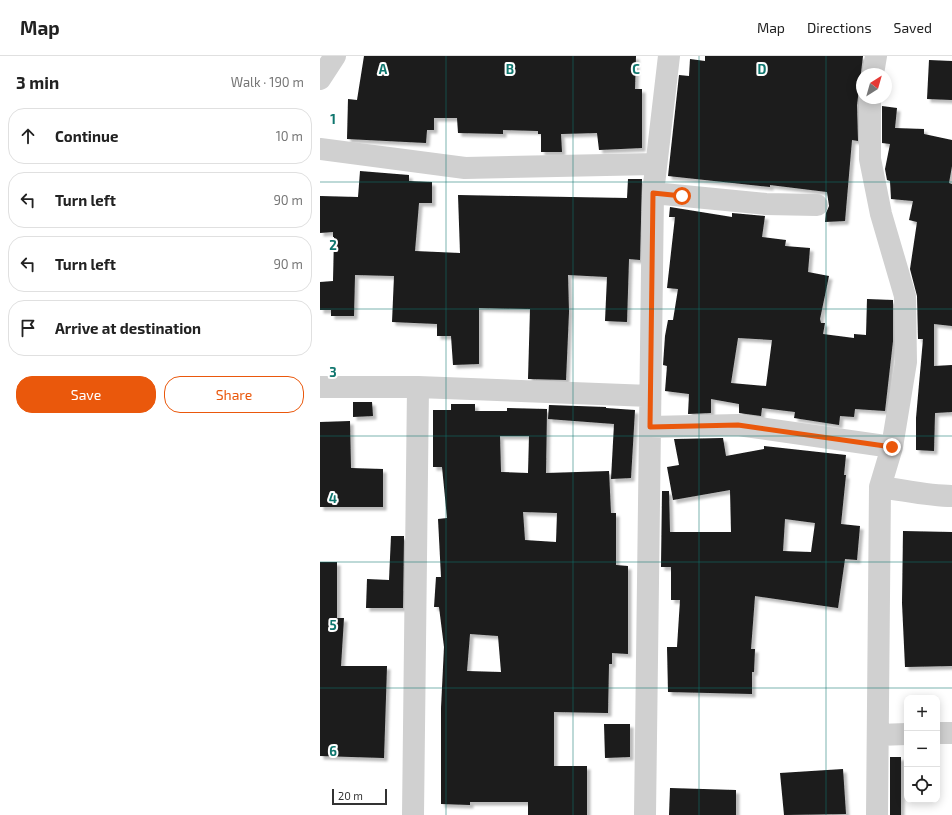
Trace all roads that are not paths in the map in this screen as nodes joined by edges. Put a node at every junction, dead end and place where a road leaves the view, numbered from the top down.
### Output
1 (335, 56) edge
2 (670, 56) edge
3 (876, 56) edge
4 (874, 68) edge
5 (320, 79) edge
6 (870, 104) edge
7 (320, 149) edge
8 (655, 164) junction
9 (653, 193) junction
10 (817, 205) dead end
11 (320, 387) edge
12 (418, 387) junction
13 (650, 396) junction
14 (650, 427) junction
15 (892, 447) junction
16 (880, 487) junction
17 (952, 496) edge
18 (940, 733) edge
19 (952, 733) edge
20 (904, 734) edge
21 (878, 735) junction
22 (413, 815) edge
23 (645, 815) edge
24 (877, 815) edge

1 - 5 street
2 - 8 street
3 - 4 street
6 - 15 street
7 - 8 street
8 - 9 street
9 - 10 street
9 - 13 street
11 - 12 street
12 - 13 street
12 - 22 street
13 - 14 street
14 - 15 street
14 - 23 street
15 - 16 street
16 - 17 street
16 - 21 street
18 - 19 street
20 - 21 street
21 - 24 street

